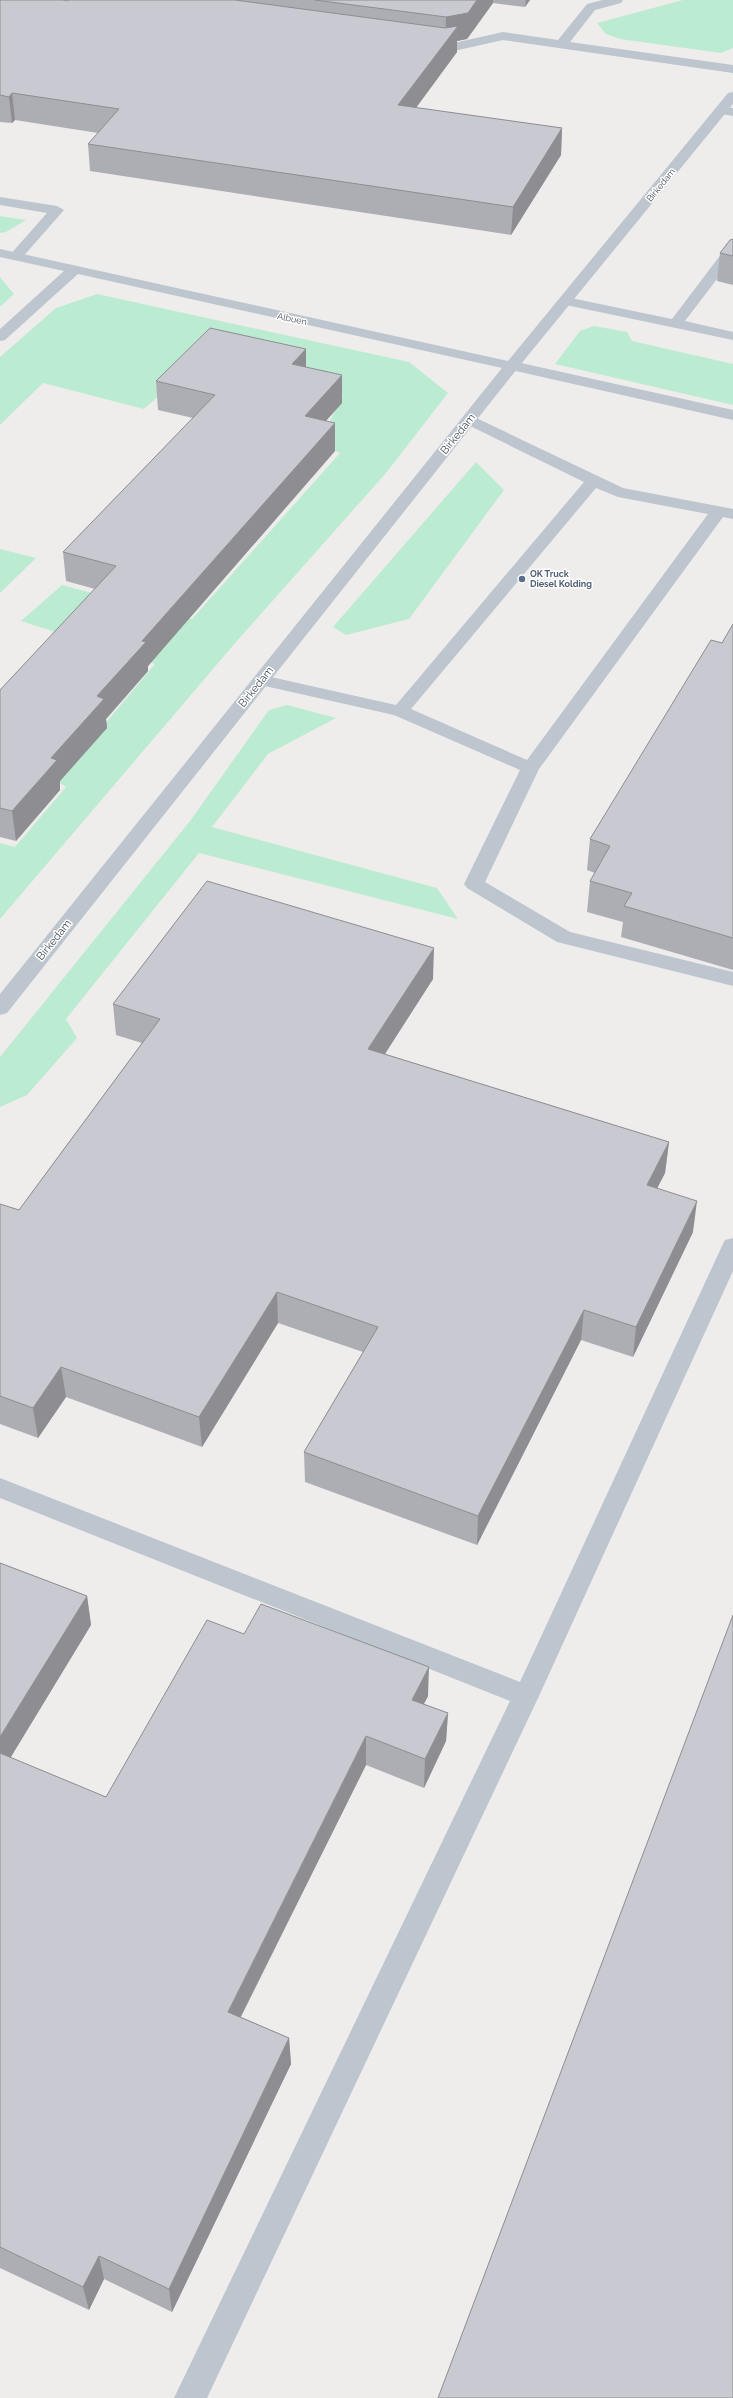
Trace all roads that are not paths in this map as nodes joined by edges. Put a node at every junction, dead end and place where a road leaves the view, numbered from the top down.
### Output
1 (617, 0) edge
2 (414, 44) edge
3 (562, 44) junction
4 (733, 69) edge
5 (733, 96) edge
6 (727, 111) edge
7 (0, 201) edge
8 (733, 248) edge
9 (0, 253) edge
10 (16, 256) junction
11 (73, 271) junction
12 (566, 301) junction
13 (676, 323) junction
14 (733, 336) edge
15 (0, 337) edge
16 (512, 366) junction
17 (733, 415) edge
18 (470, 420) junction
19 (593, 481) junction
20 (726, 513) edge
21 (262, 680) junction
22 (400, 711) junction
23 (530, 768) junction
24 (733, 978) edge
25 (0, 1008) edge
26 (733, 1246) edge
27 (0, 1488) edge
28 (526, 1696) junction
29 (190, 2398) edge

1 - 3 street
2 - 3 street
3 - 4 street
5 - 6 street, Birkedam
6 - 12 street, Birkedam
7 - 10 street
8 - 13 street
9 - 10 street, Albuen
10 - 11 street, Albuen
11 - 15 street
11 - 16 street, Albuen
12 - 13 street
12 - 16 street, Birkedam
13 - 14 street
16 - 17 street
16 - 18 street, Birkedam
18 - 19 street
18 - 21 street, Birkedam
19 - 20 street
19 - 22 street
20 - 23 street
21 - 22 street
21 - 25 street, Birkedam
22 - 23 street
23 - 24 street
26 - 28 street
27 - 28 street
28 - 29 street

